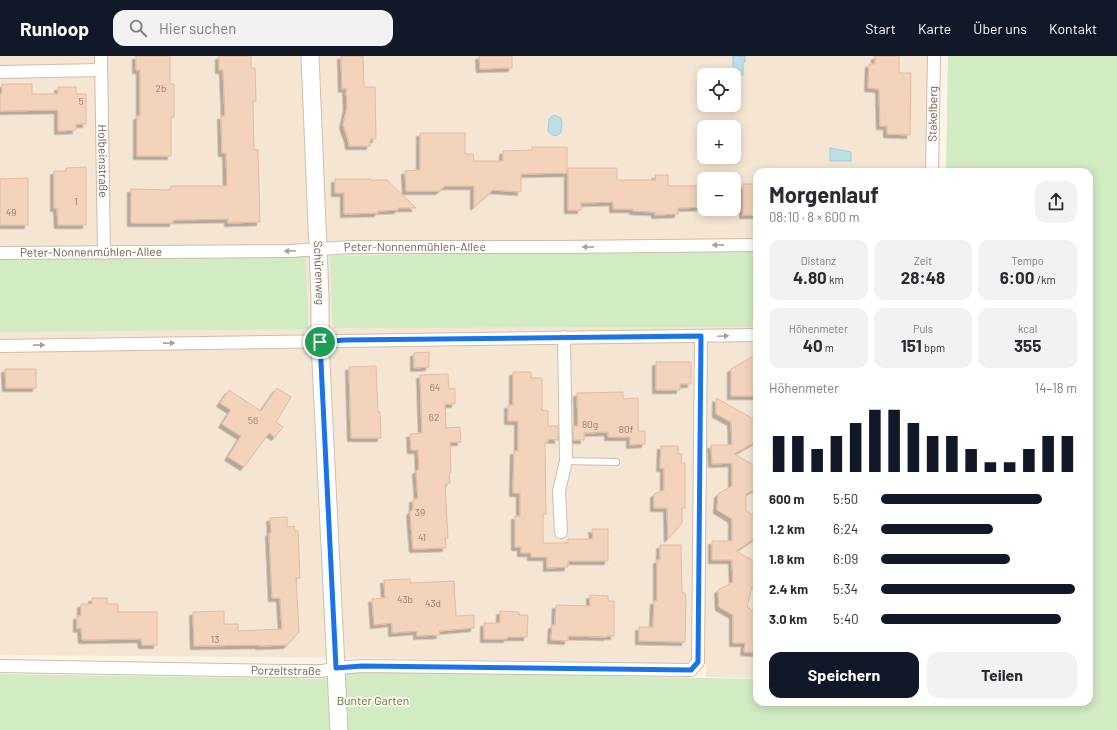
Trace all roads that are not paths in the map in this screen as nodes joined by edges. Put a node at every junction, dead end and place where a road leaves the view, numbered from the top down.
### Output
1 (101, 56) edge
2 (310, 56) edge
3 (934, 56) edge
4 (101, 70) junction
5 (0, 72) edge
6 (932, 168) edge
7 (753, 245) edge
8 (318, 250) junction
9 (104, 252) junction
10 (0, 253) edge
11 (753, 335) edge
12 (701, 336) junction
13 (564, 337) junction
14 (320, 342) junction
15 (0, 346) edge
16 (566, 461) junction
17 (616, 462) dead end
18 (561, 532) dead end
19 (0, 666) edge
20 (336, 668) junction
21 (339, 730) edge

1 - 4 street, Holbeinstraße
2 - 8 main road, Schürenweg
3 - 6 street, Stakelberg
4 - 5 street
4 - 9 street, Holbeinstraße
7 -> 8 street, Peter-Nonnenmühlen-Allee
8 -> 9 street, Peter-Nonnenmühlen-Allee
8 - 14 main road, Schürenweg
9 - 10 street, Peter-Nonnenmühlen-Allee
12 -> 11 street
12 - 13 street
12 - 20 street, Porzeltstraße
13 - 14 street
13 - 16 street
15 -> 14 street
14 - 20 main road, Schürenweg
16 - 17 lane
16 - 18 street
19 - 20 street, Porzeltstraße
20 - 21 main road, Schürenweg

